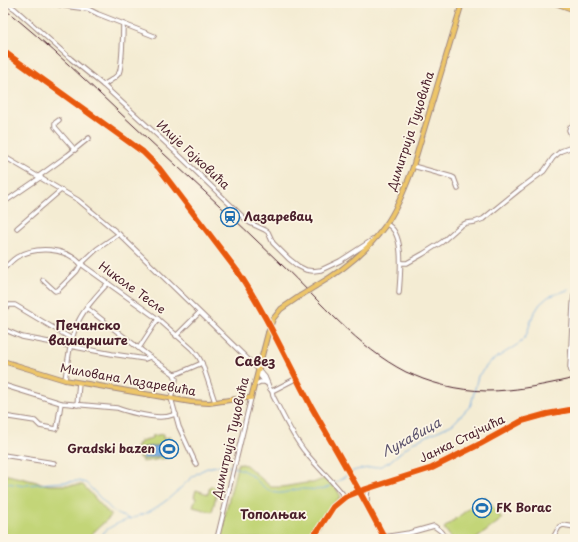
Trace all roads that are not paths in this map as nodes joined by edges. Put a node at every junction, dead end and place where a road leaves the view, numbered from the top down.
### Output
1 (6, 3) edge
2 (51, 3) edge
3 (462, 3) edge
4 (555, 3) edge
5 (575, 10) edge
6 (123, 24) junction
7 (154, 36) dead end
8 (3, 51) edge
9 (103, 85) junction
10 (59, 120) dead end
11 (575, 124) edge
12 (89, 138) dead end
13 (575, 142) edge
14 (575, 146) edge
15 (75, 150) junction
16 (3, 156) edge
17 (413, 166) junction
18 (40, 177) junction
19 (458, 188) dead end
20 (61, 190) junction
21 (3, 203) edge
22 (386, 224) junction
23 (17, 228) dead end
24 (119, 234) junction
25 (375, 238) junction
26 (401, 263) junction
27 (81, 264) junction
28 (3, 269) edge
29 (43, 280) dead end
30 (108, 283) junction
31 (399, 293) dead end
32 (575, 294) edge
33 (87, 308) junction
34 (3, 310) edge
35 (200, 313) junction
36 (158, 319) junction
37 (3, 329) edge
38 (176, 336) junction
39 (72, 339) junction
40 (70, 346) junction
41 (139, 348) junction
42 (146, 354) junction
43 (150, 357) junction
44 (145, 359) junction
45 (3, 361) edge
46 (202, 362) junction
47 (258, 369) junction
48 (174, 374) junction
49 (575, 374) edge
50 (297, 378) junction
51 (65, 380) junction
52 (79, 383) junction
53 (266, 383) junction
54 (3, 385) edge
55 (254, 385) junction
56 (272, 390) junction
57 (171, 398) junction
58 (251, 398) junction
59 (215, 402) junction
60 (61, 403) junction
61 (77, 405) junction
62 (575, 409) edge
63 (176, 414) junction
64 (3, 416) edge
65 (3, 455) edge
66 (54, 463) dead end
67 (196, 464) dead end
68 (368, 489) junction
69 (360, 491) junction
70 (345, 497) junction
71 (367, 505) junction
72 (575, 527) edge
73 (316, 533) junction
74 (385, 538) edge
75 (553, 538) dead end
76 (217, 539) edge
77 (309, 539) edge
78 (313, 539) edge
79 (447, 539) edge

1 - 9 street, Илије Гојковића
2 - 6 street
3 - 17 main road, Димитрија Туцовића
4 - 5 main road
6 - 7 street
6 - 9 street
8 - 50 street
9 - 25 street, Илије Гојковића
10 - 15 street
11 - 13 street
12 - 15 street
14 - 26 street
15 - 18 street
16 - 18 street
17 - 19 street
17 - 22 main road, Димитрија Туцовића
18 - 20 street
18 - 21 street
20 - 23 street
20 - 24 street
22 - 25 main road, Димитрија Туцовића
22 - 26 street
24 - 27 street
24 - 35 street
25 - 47 main road, Димитрија Туцовића, bridge
26 - 31 street
27 - 28 street, Николе Тесле
27 - 29 street
27 - 30 street, Николе Тесле
30 - 33 street
30 - 36 street, Николе Тесле
32 - 49 street
33 - 39 street
33 - 41 street
34 - 39 street
35 - 38 street
35 - 47 street
36 - 38 street, Николе Тесле
36 - 41 street
37 - 40 street
38 - 46 street, Николе Тесле
39 - 40 street
40 - 44 street
40 - 51 street
41 - 42 street
42 - 43 street
42 - 44 street
43 - 44 street
43 - 48 street
45 - 51 main road, Милована Лазаревића
46 - 48 street
46 - 59 street, Николе Тесле
47 - 53 street
47 - 55 main road, Димитрија Туцовића
48 - 57 street
50 - 56 street
50 - 69 street
51 - 52 main road, Милована Лазаревића
52 - 57 main road, Милована Лазаревића
52 - 61 street
53 - 55 street
53 - 56 street
54 - 60 street
55 - 58 main road, Димитрија Туцовића
56 - 70 street
57 - 59 main road, Милована Лазаревића
57 - 63 street
58 - 59 main road, Милована Лазаревића
58 - 76 street, Димитрија Туцовића
60 - 61 street
60 - 64 street
61 - 63 street
62 - 68 street, Јанка Стајчића
63 - 67 street
65 - 66 street
68 - 69 street, Јанка Стајчића
68 - 71 street
69 - 70 street, Јанка Стајчића
69 - 71 street
70 - 73 street, Јанка Стајчића
71 - 74 street
72 - 75 street
73 - 77 street, Јанка Стајчића
73 - 78 street
74 - 79 street

